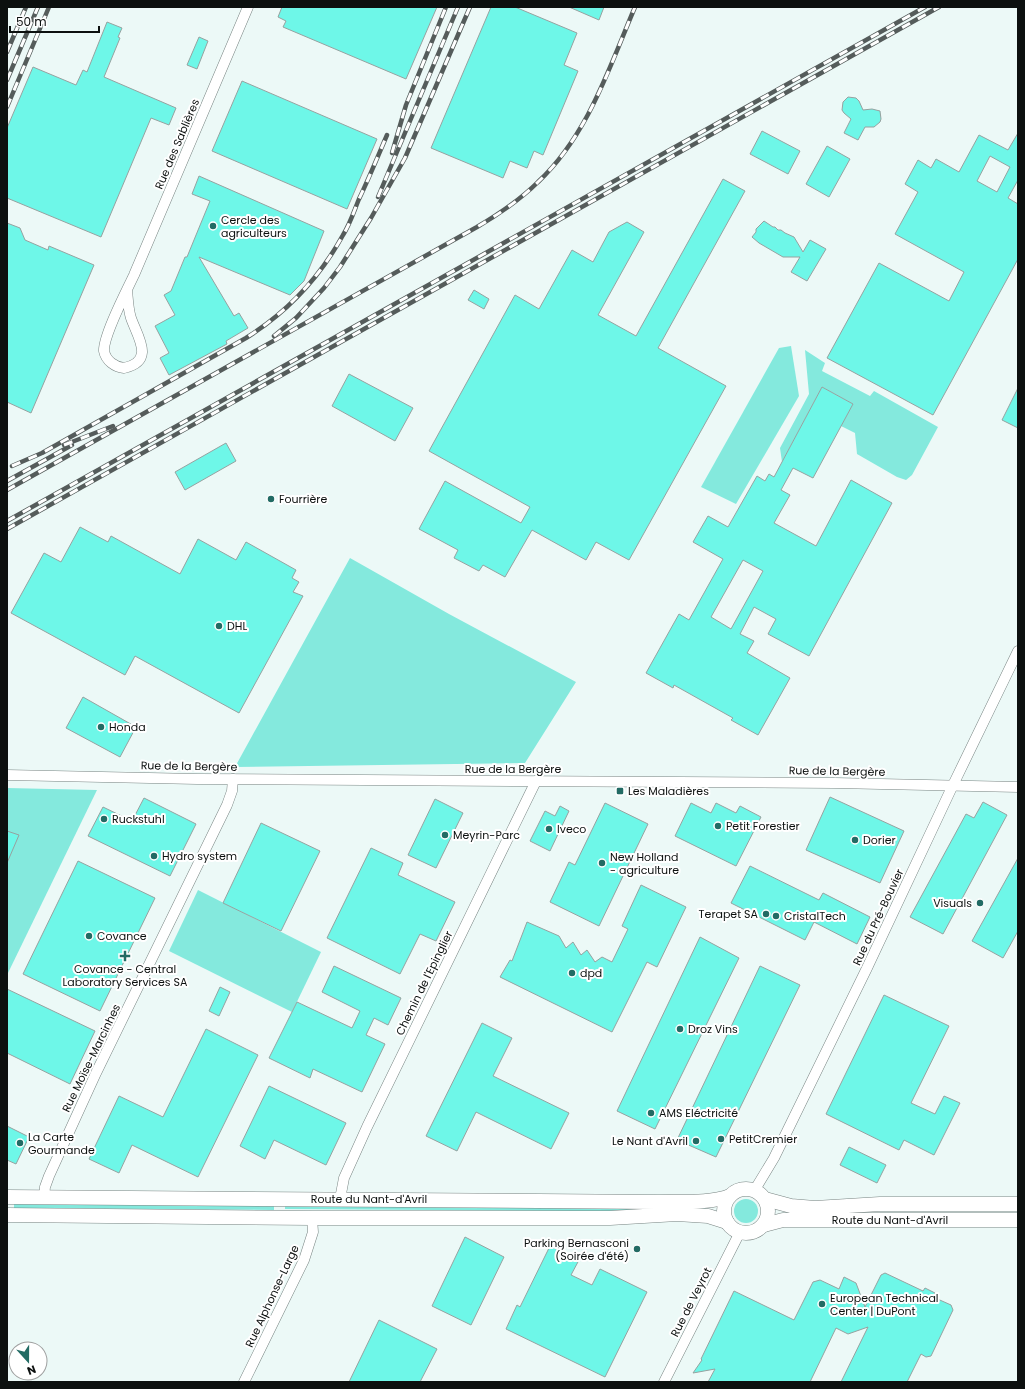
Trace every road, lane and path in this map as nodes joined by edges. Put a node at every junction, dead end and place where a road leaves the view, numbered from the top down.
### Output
1 (248, 7) edge
2 (127, 290) junction
3 (1018, 651) edge
4 (7, 775) edge
5 (232, 779) junction
6 (536, 781) junction
7 (953, 785) junction
8 (1018, 787) edge
9 (760, 1195) junction
10 (730, 1196) junction
11 (7, 1197) edge
12 (44, 1197) junction
13 (340, 1199) junction
14 (1018, 1204) edge
15 (7, 1215) edge
16 (312, 1218) junction
17 (1018, 1220) edge
18 (727, 1222) junction
19 (764, 1224) junction
20 (740, 1232) junction
21 (244, 1382) edge
22 (664, 1382) edge

1 - 2 street, Rue des Sablières
2 - 2 street, Rue des Sablières
3 - 7 street, Rue du Pré-Bouvier
4 - 5 street, Rue de la Bergère
5 - 6 street, Rue de la Bergère
5 - 12 street, Rue Moïse-Marcinhes
6 - 7 street, Rue de la Bergère
6 - 13 street, Chemin de l'Epinglier
7 - 8 street, Rue de la Bergère
7 - 9 street, Rue du Pré-Bouvier
9 - 10 main road
9 - 14 main road, Route du Nant-d'Avril
9 - 19 main road
10 - 13 main road, Route du Nant-d'Avril
10 - 18 main road
11 - 12 main road, Route du Nant-d'Avril
12 - 13 main road, Route du Nant-d'Avril
15 - 16 main road, Route du Nant-d'Avril
16 - 18 main road, Route du Nant-d'Avril
16 - 21 street, Rue Alphonse-Large
17 - 19 main road, Route du Nant-d'Avril
18 - 20 main road
19 - 20 main road
20 - 22 street, Rue de Veyrot

